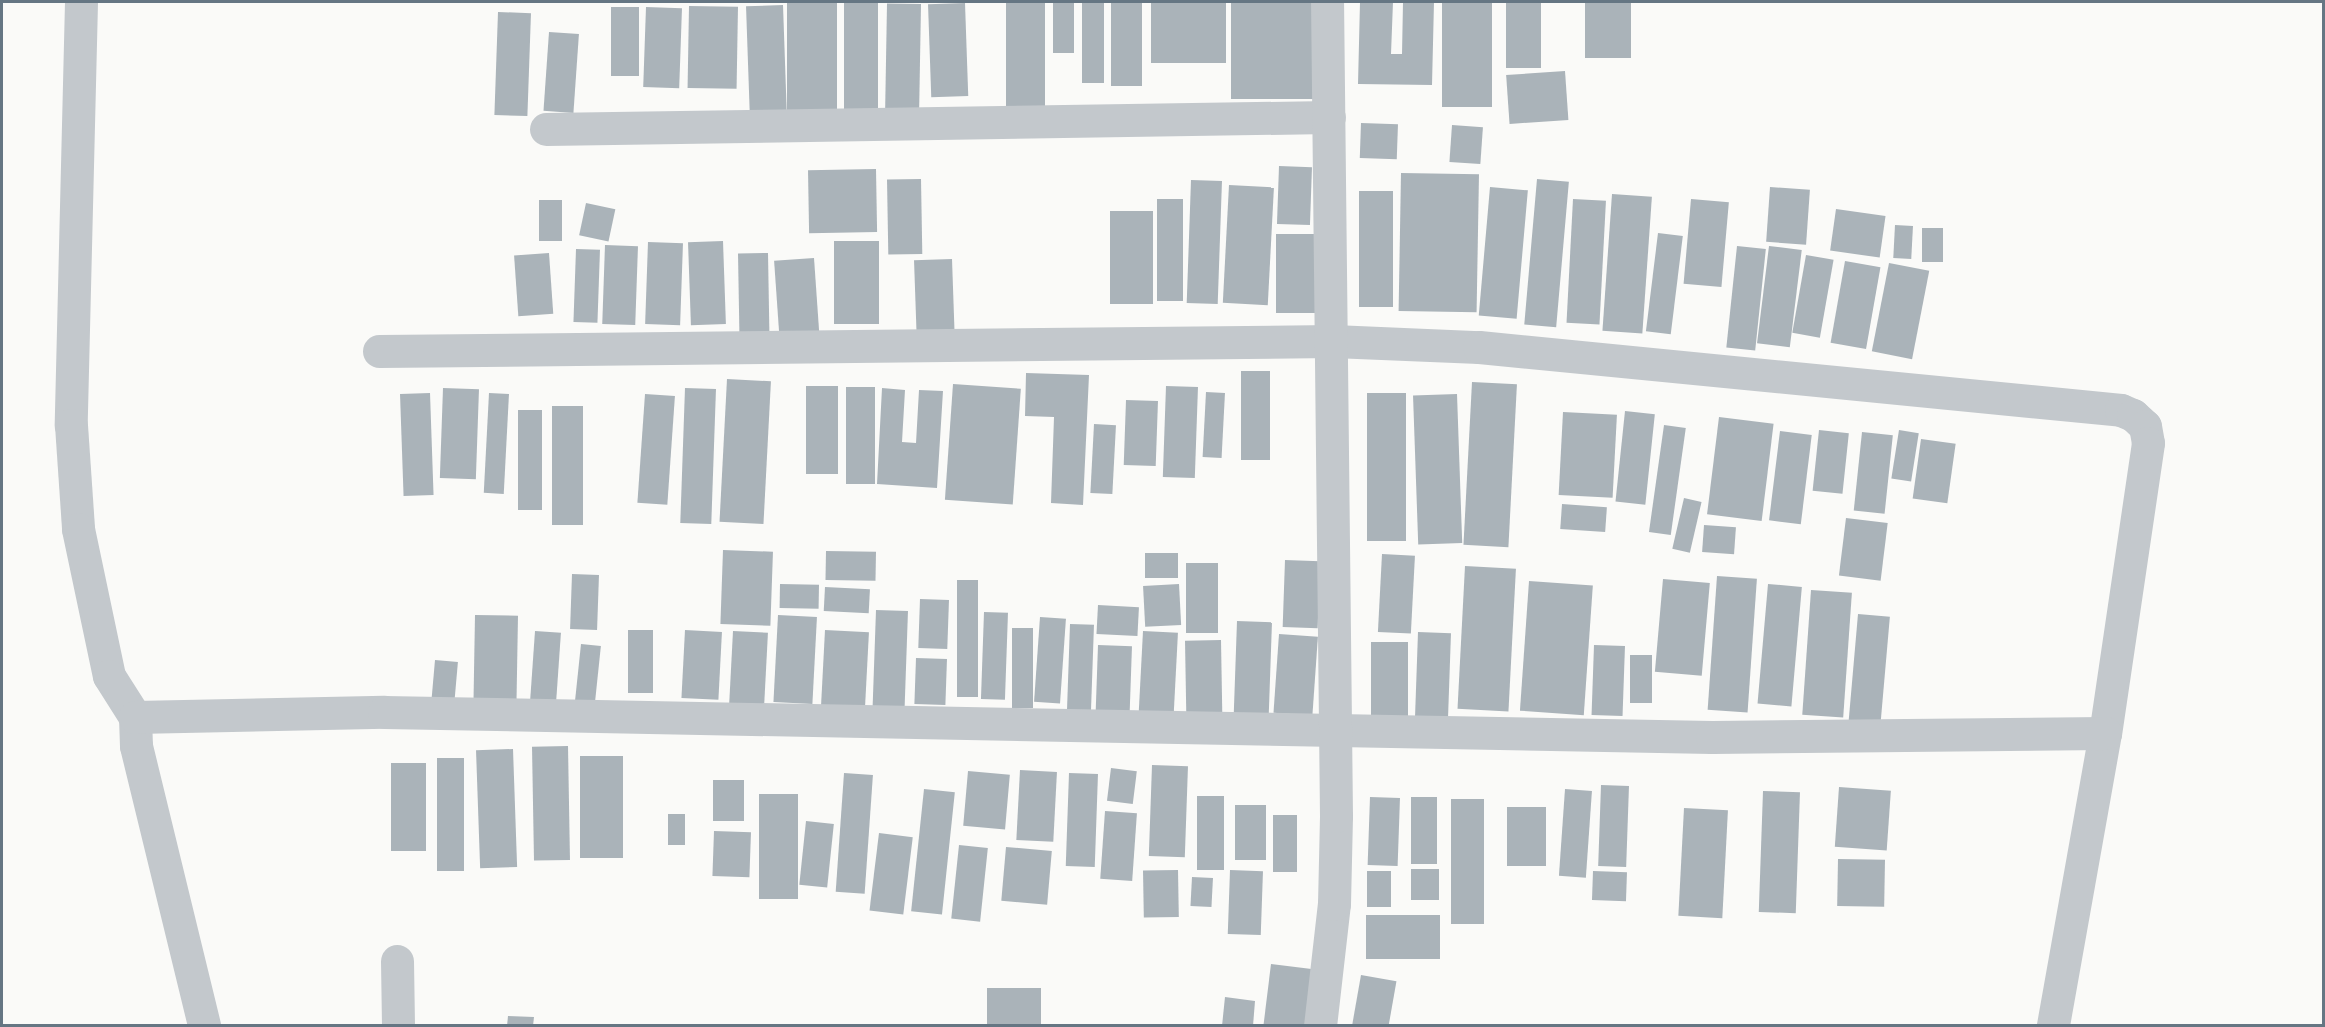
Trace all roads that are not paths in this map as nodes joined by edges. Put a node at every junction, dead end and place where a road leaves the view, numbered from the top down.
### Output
1 (81, 2) edge
2 (1327, 2) edge
3 (1329, 117) junction
4 (546, 129) dead end
5 (1333, 341) junction
6 (379, 351) dead end
7 (135, 717) junction
8 (1335, 730) junction
9 (2105, 733) junction
10 (397, 961) dead end
11 (204, 1026) edge
12 (398, 1026) edge
13 (1320, 1026) edge
14 (2053, 1026) edge

1 - 7 street
2 - 3 street
3 - 4 street
3 - 5 street
5 - 6 street
5 - 8 street
5 - 9 street
7 - 8 street
7 - 11 street
8 - 9 street
8 - 13 street
9 - 14 street
10 - 12 street

